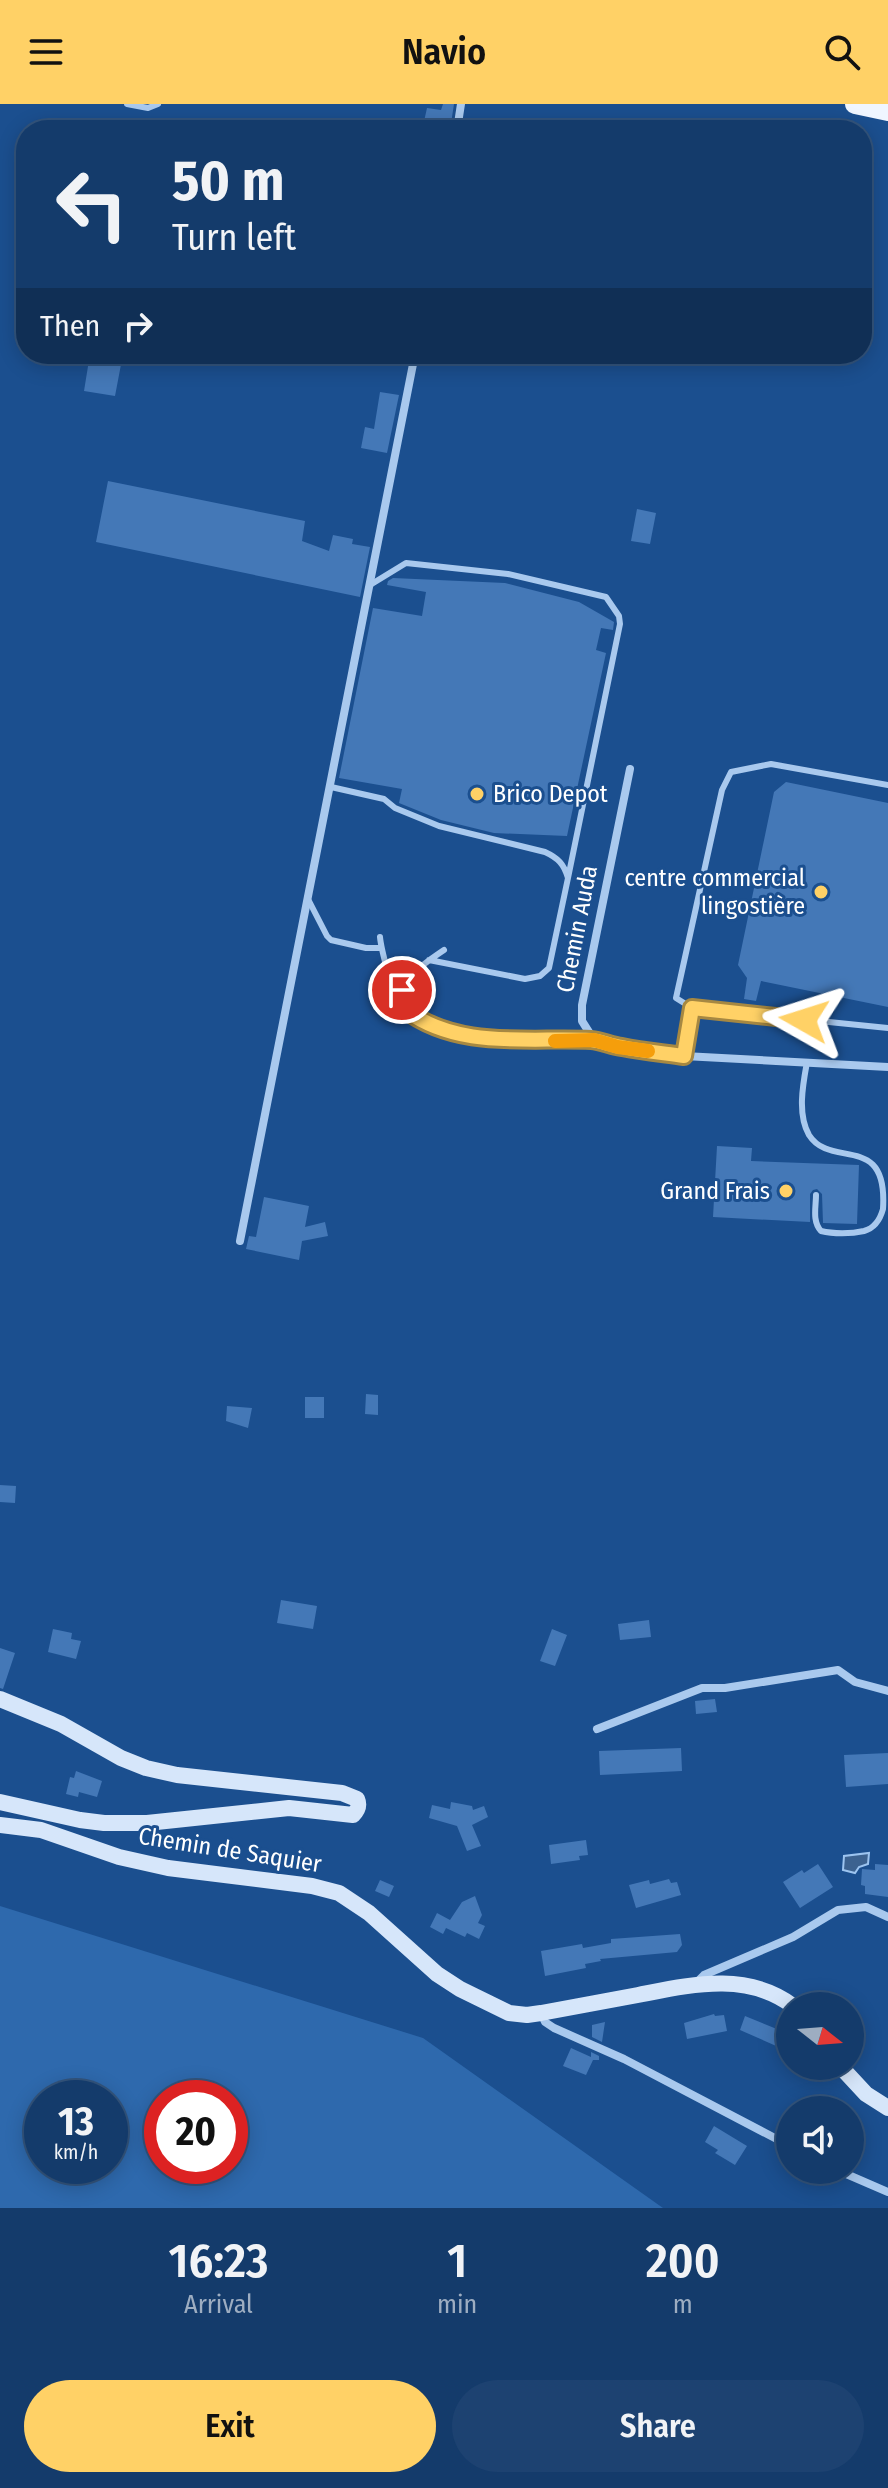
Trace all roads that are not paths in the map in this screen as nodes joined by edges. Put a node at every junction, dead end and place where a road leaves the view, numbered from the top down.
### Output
1 (127, 104) edge
2 (158, 104) edge
3 (856, 104) edge
4 (888, 113) edge
5 (413, 364) edge
6 (370, 585) junction
7 (630, 769) dead end
8 (888, 785) edge
9 (331, 787) junction
10 (568, 878) junction
11 (309, 901) junction
12 (380, 937) dead end
13 (381, 948) junction
14 (444, 950) dead end
15 (429, 960) junction
16 (692, 1008) junction
17 (404, 1009) junction
18 (888, 1028) edge
19 (594, 1040) junction
20 (684, 1056) junction
21 (807, 1062) junction
22 (888, 1067) edge
23 (816, 1195) dead end
24 (240, 1241) dead end
25 (888, 1691) edge
26 (0, 1699) edge
27 (597, 1729) dead end
28 (0, 1802) edge
29 (0, 1825) edge
30 (888, 1917) edge
31 (695, 1984) junction
32 (776, 1996) edge
33 (541, 2013) junction
34 (851, 2080) edge
35 (888, 2108) edge
36 (776, 2139) edge
37 (864, 2182) edge
38 (888, 2192) edge

1 - 2 lane
3 - 4 main road
5 - 6 street
6 - 9 street
6 - 10 lane
7 - 19 street, Chemin Auda
8 - 16 lane
9 - 10 lane
9 - 11 street
10 - 15 lane
11 - 13 lane
11 - 24 street
12 - 13 lane
13 - 17 lane
14 - 15 lane
15 - 17 lane
16 - 18 lane
16 - 20 lane
17 - 19 lane
19 - 20 street
20 - 21 street
21 - 22 street
21 - 23 lane
25 - 27 street
26 - 28 street, Chemin de Saquier
29 - 33 street, Chemin de Saquier
30 - 31 street
31 - 32 street, Chemin de Saquier
31 - 33 street, Chemin de Saquier
33 - 36 street
34 - 35 street
37 - 38 street

